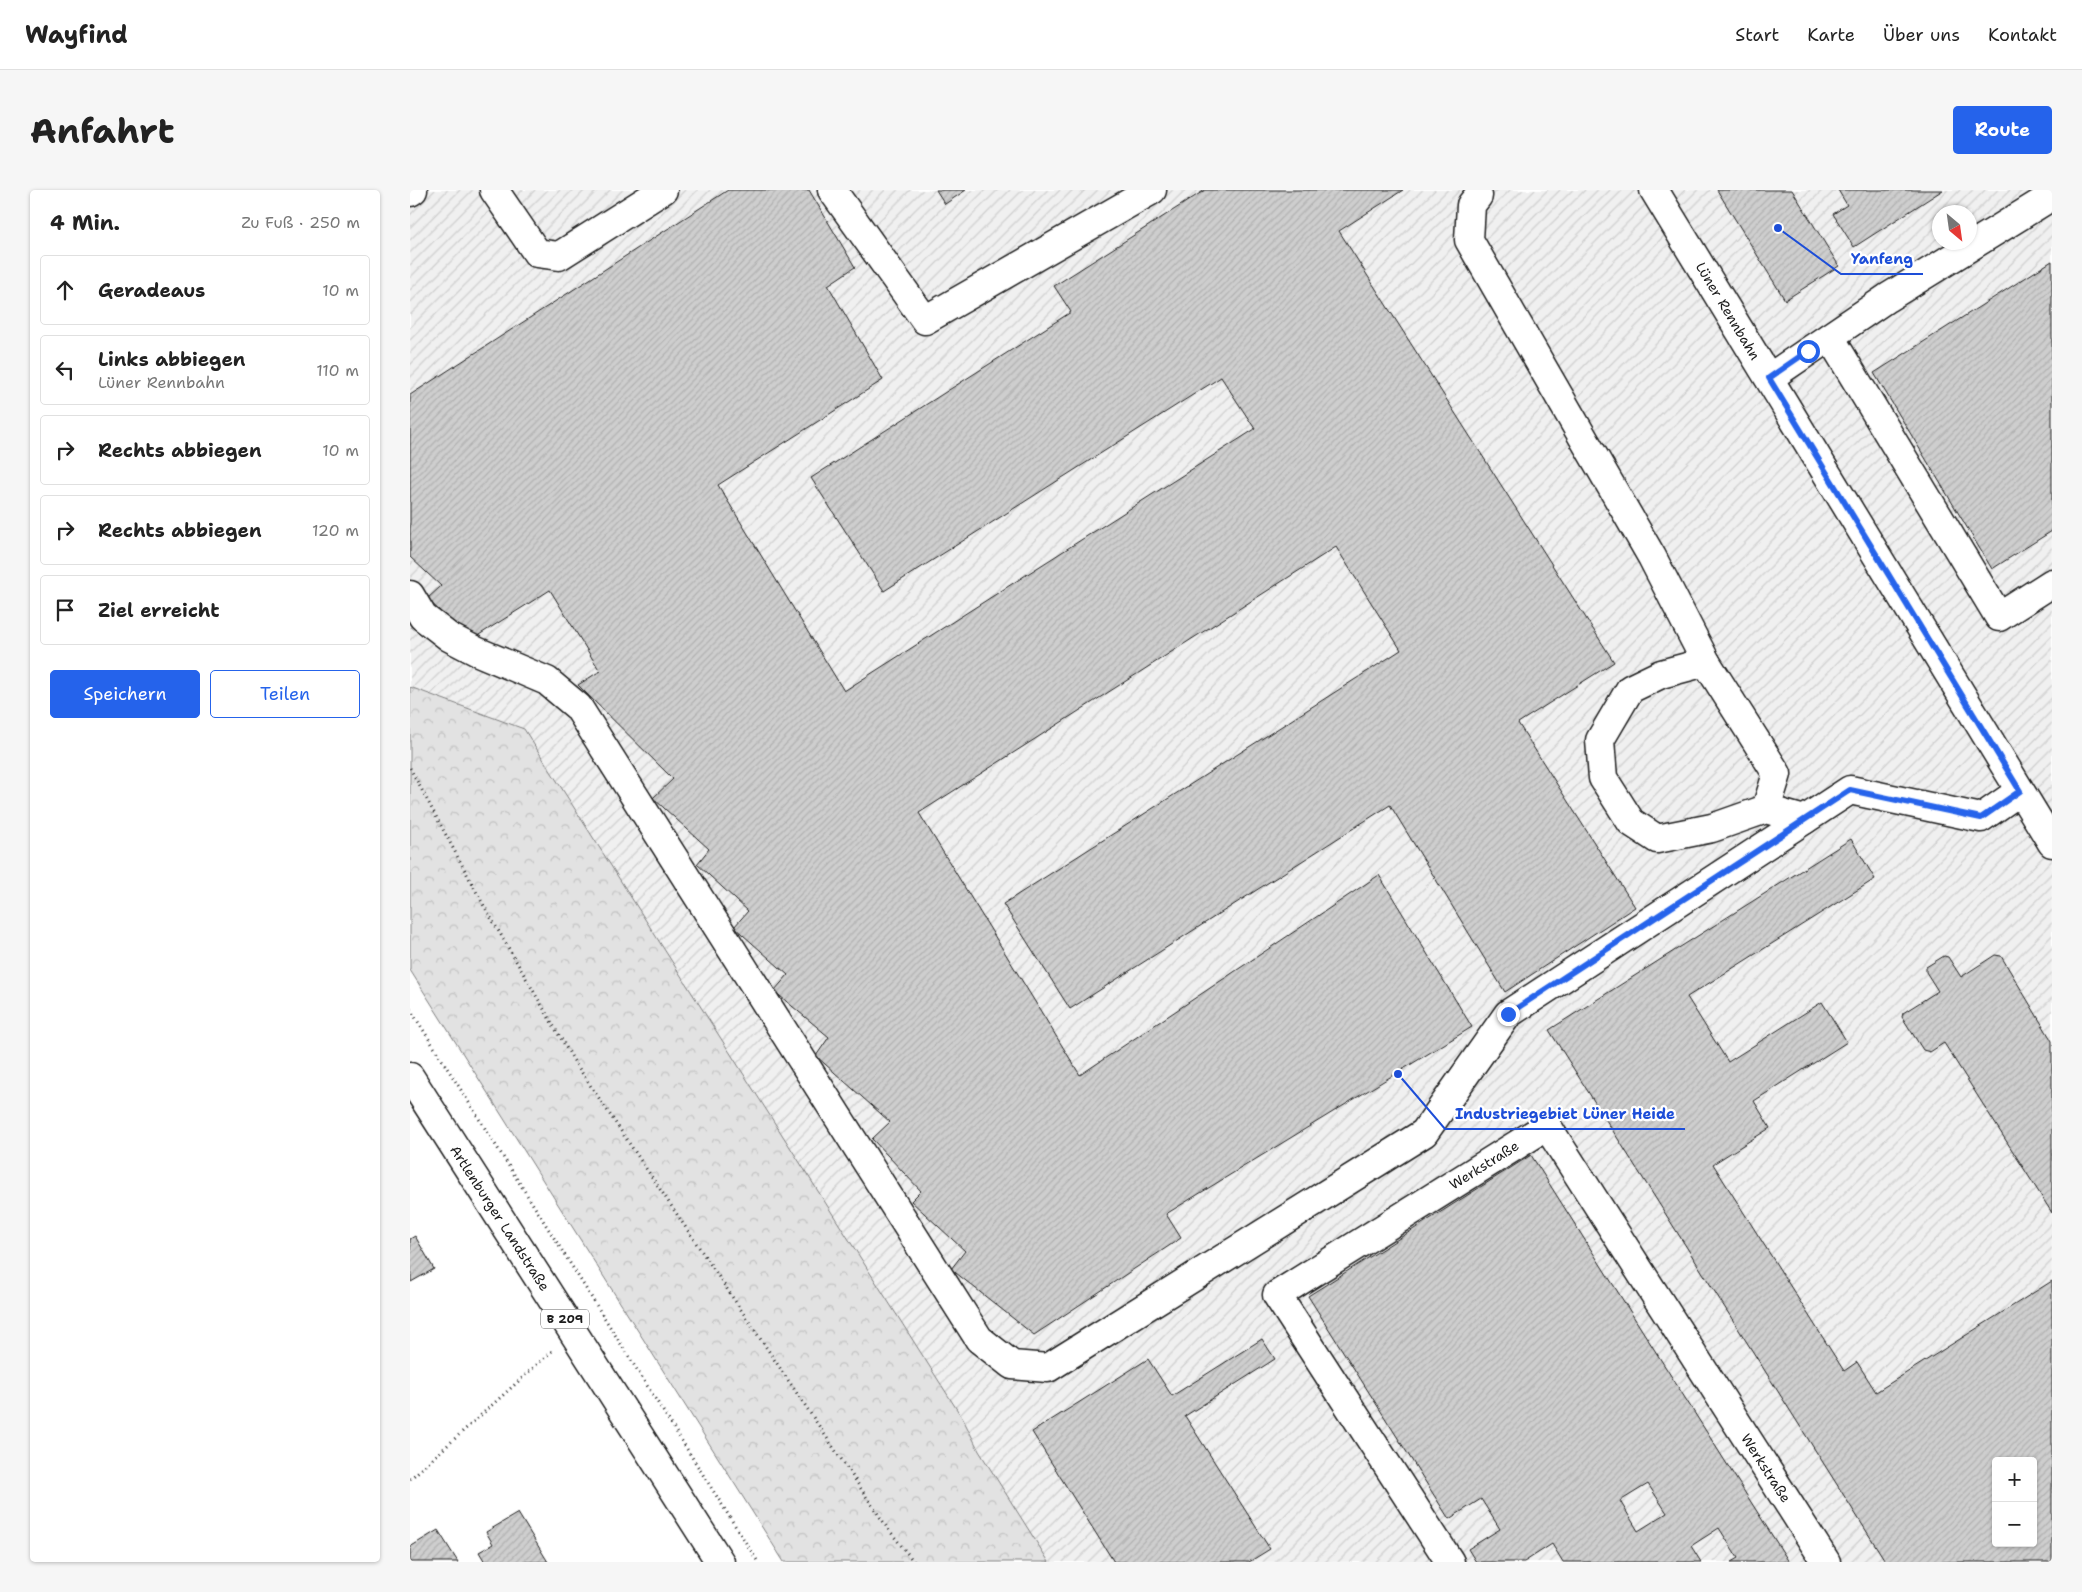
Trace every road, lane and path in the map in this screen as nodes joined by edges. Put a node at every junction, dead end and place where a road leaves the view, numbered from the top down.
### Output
1 (494, 190) edge
2 (663, 190) edge
3 (832, 190) edge
4 (1152, 190) edge
5 (1654, 190) edge
6 (1478, 196) dead end
7 (2052, 196) edge
8 (1830, 337) junction
9 (1769, 378) junction
10 (2052, 583) edge
11 (410, 595) edge
12 (1706, 662) junction
13 (410, 768) edge
14 (2020, 791) junction
15 (1766, 809) junction
16 (1804, 820) junction
17 (2052, 843) edge
18 (410, 1009) edge
19 (410, 1077) edge
20 (553, 1351) dead end
21 (410, 1479) edge
22 (720, 1562) edge
23 (758, 1562) edge
24 (914, 1562) edge
25 (1450, 1562) edge
26 (1826, 1562) edge

1 - 2 street
3 - 4 street
5 - 9 street, Lüner Rennbahn
6 - 12 street
7 - 8 street
8 - 9 street
8 - 10 street
9 - 14 street, Lüner Rennbahn
11 - 16 street
12 - 15 street
12 - 15 street
13 - 24 path
14 - 16 street
14 - 17 street, Lüner Rennbahn
15 - 16 street
18 - 23 path
19 - 22 street, Artlenburger Landstraße / B 209
20 - 21 path
25 - 26 street, Werkstraße

